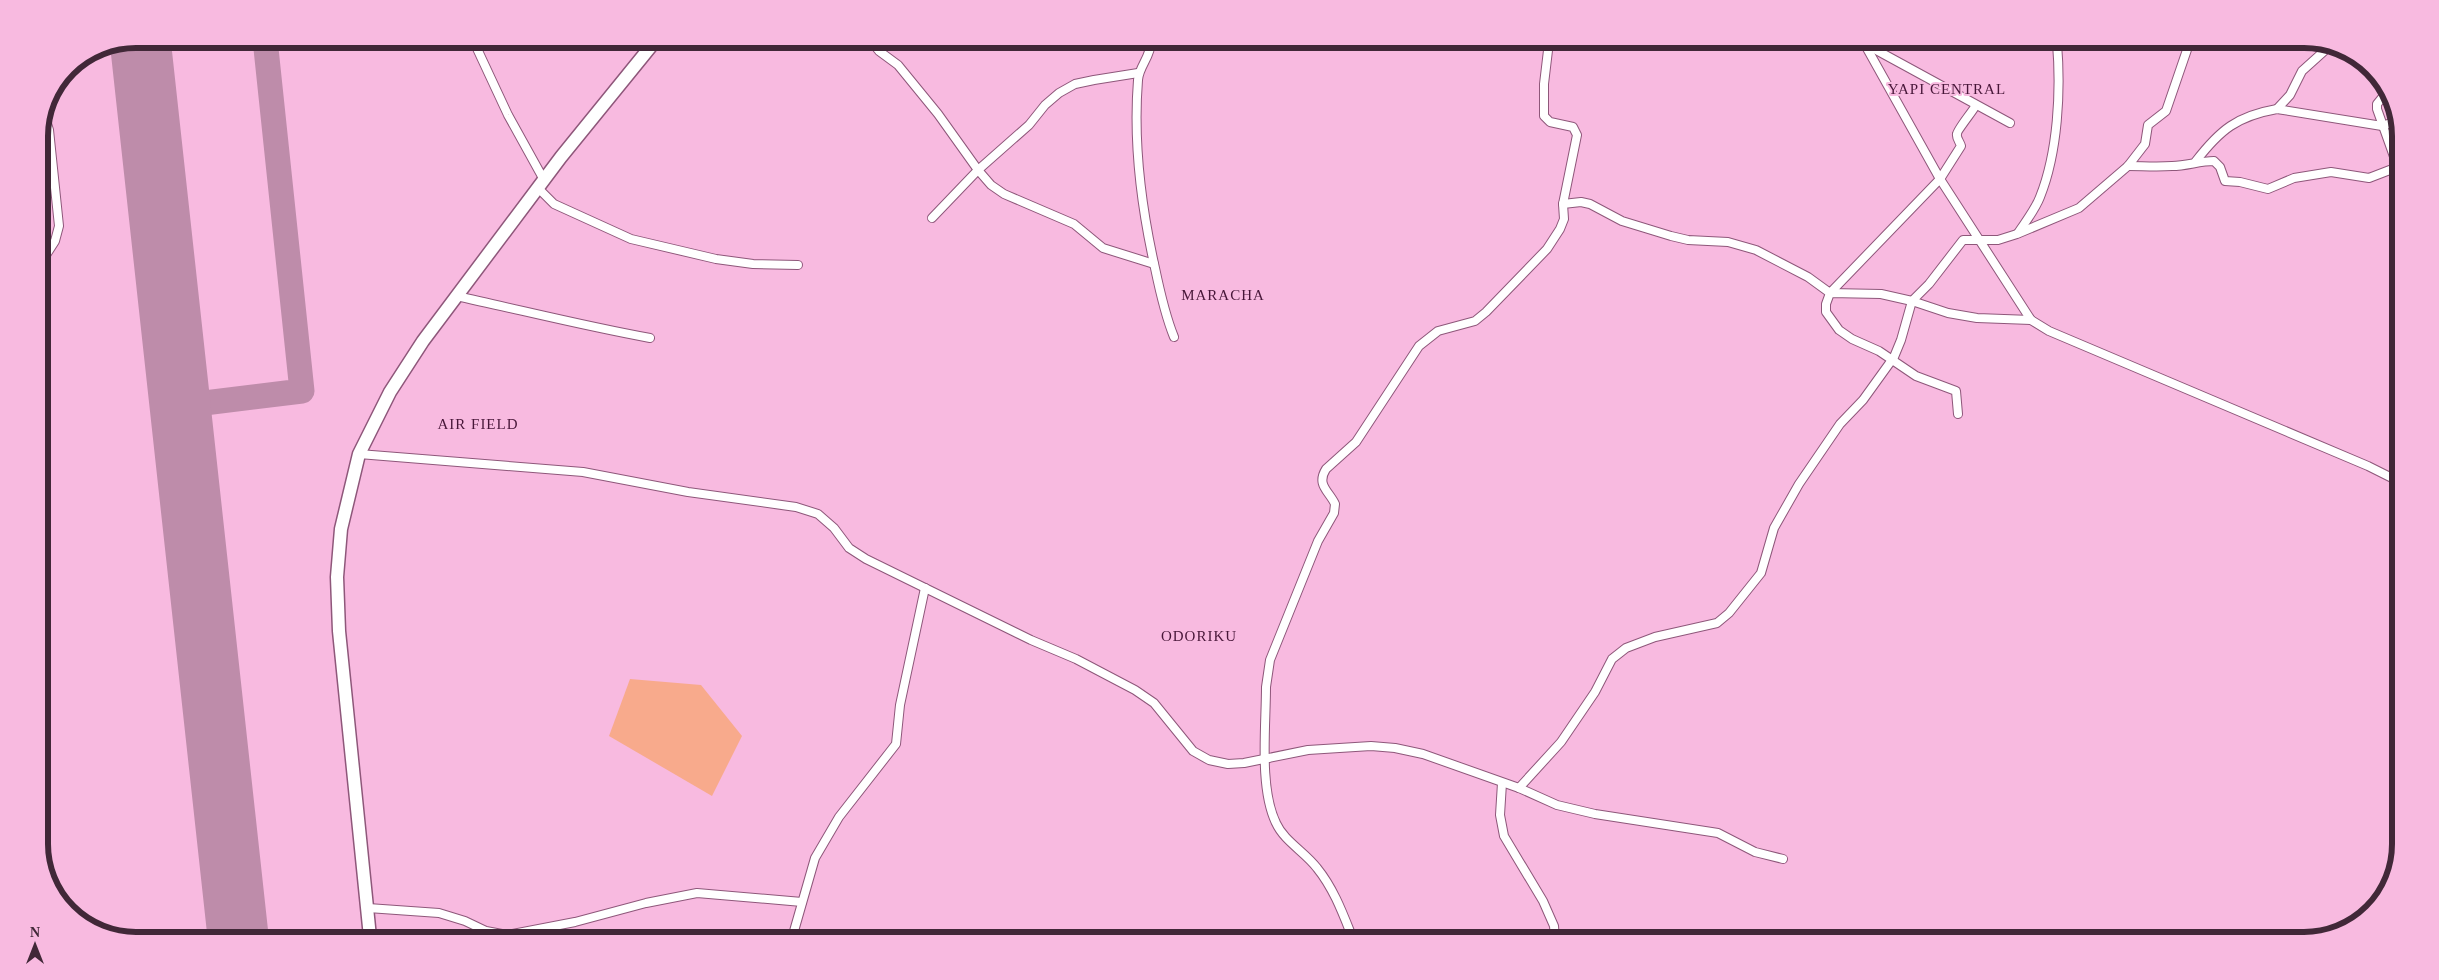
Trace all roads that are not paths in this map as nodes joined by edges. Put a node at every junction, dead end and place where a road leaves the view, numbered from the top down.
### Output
1 (477, 48) edge
2 (650, 48) edge
3 (877, 48) edge
4 (1149, 48) edge
5 (1548, 48) edge
6 (1868, 48) edge
7 (1874, 48) edge
8 (2057, 48) edge
9 (2188, 48) edge
10 (2325, 50) edge
11 (1138, 73) junction
12 (2382, 98) edge
13 (1976, 105) junction
14 (2277, 110) junction
15 (2390, 123) edge
16 (2010, 124) dead end
17 (2382, 126) junction
18 (48, 127) edge
19 (2391, 149) edge
20 (2196, 161) junction
21 (2128, 166) junction
22 (978, 170) junction
23 (2391, 170) edge
24 (1940, 179) junction
25 (541, 184) junction
26 (1563, 204) junction
27 (932, 218) dead end
28 (2017, 234) junction
29 (1979, 240) junction
30 (48, 252) edge
31 (1154, 264) junction
32 (798, 265) dead end
33 (1830, 293) junction
34 (456, 296) junction
35 (1912, 301) junction
36 (2031, 320) junction
37 (1174, 337) dead end
38 (650, 338) dead end
39 (1892, 359) junction
40 (1958, 414) dead end
41 (359, 454) junction
42 (2391, 478) edge
43 (925, 588) junction
44 (1266, 757) junction
45 (1502, 783) junction
46 (1519, 788) junction
47 (1783, 859) dead end
48 (802, 902) junction
49 (368, 908) junction
50 (370, 932) edge
51 (491, 932) edge
52 (522, 932) edge
53 (794, 932) edge
54 (1350, 932) edge
55 (1554, 932) edge

1 - 25 street
2 - 25 main road
3 - 22 street
4 - 11 street
5 - 26 street
6 - 24 street
7 - 13 street
8 - 28 street
9 - 21 street
10 - 14 street
11 - 22 street
11 - 31 street
12 - 17 street
13 - 16 street
13 - 24 street
14 - 17 street
14 - 20 street
15 - 17 street
17 - 19 street
18 - 30 street
20 - 21 street
20 - 23 street
21 - 28 street
22 - 27 street
22 - 31 street
24 - 29 street
24 - 33 street
25 - 32 street
25 - 34 main road
26 - 33 street
26 - 44 street
28 - 29 street
29 - 35 street
29 - 36 street
31 - 37 street
33 - 35 street
33 - 39 street
34 - 38 street
34 - 41 main road
35 - 36 street
35 - 39 street
36 - 42 street
39 - 40 street
39 - 46 street
41 - 43 street
41 - 49 main road
43 - 44 street
43 - 48 street
44 - 45 street
44 - 54 street
45 - 46 street
45 - 55 street
46 - 47 street
48 - 52 street
48 - 53 street
49 - 50 main road
49 - 51 street

